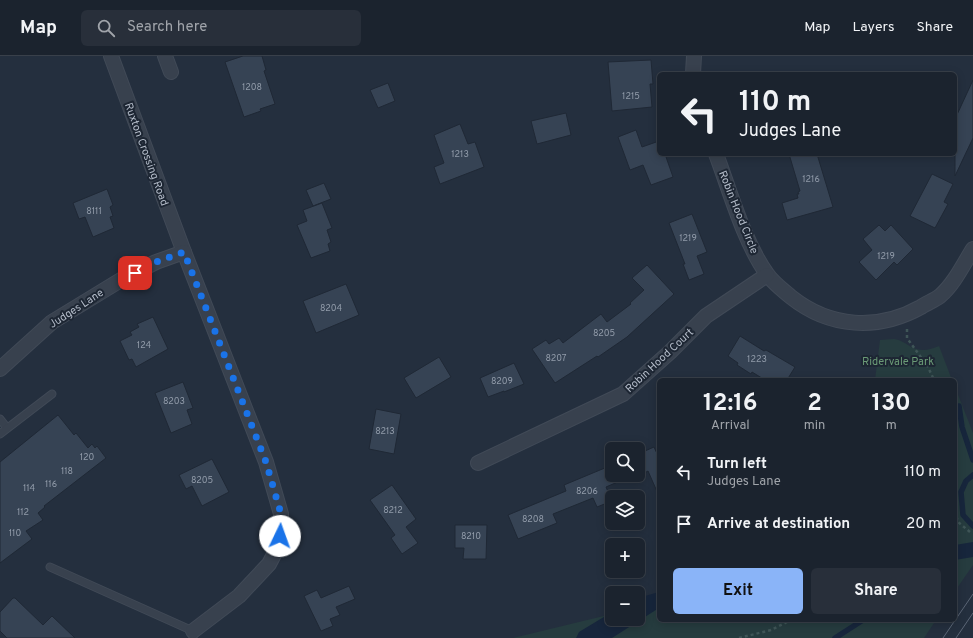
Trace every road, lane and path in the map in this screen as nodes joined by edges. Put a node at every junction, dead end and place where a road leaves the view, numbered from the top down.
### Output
1 (111, 56) edge
2 (165, 56) edge
3 (694, 56) edge
4 (171, 72) dead end
5 (693, 72) edge
6 (717, 156) edge
7 (973, 249) edge
8 (184, 252) junction
9 (767, 275) junction
10 (906, 315) junction
11 (0, 369) edge
12 (933, 378) edge
13 (52, 394) dead end
14 (0, 419) edge
15 (7, 428) junction
16 (0, 434) edge
17 (478, 463) dead end
18 (957, 522) edge
19 (973, 532) edge
20 (50, 567) dead end
21 (787, 622) edge
22 (193, 635) edge
23 (739, 638) edge

1 - 8 street, Ruxton Crossing Road
2 - 4 street
3 - 5 street
6 - 9 street, Robin Hood Circle
7 - 10 street, Robin Hood Circle
8 - 11 street, Judges Lane
8 - 22 street, Ruxton Crossing Road
9 - 10 street, Robin Hood Circle
9 - 17 street, Robin Hood Court
10 - 12 path
13 - 15 lane
14 - 15 lane
15 - 16 lane
18 - 19 path
20 - 22 lane
21 - 23 path

